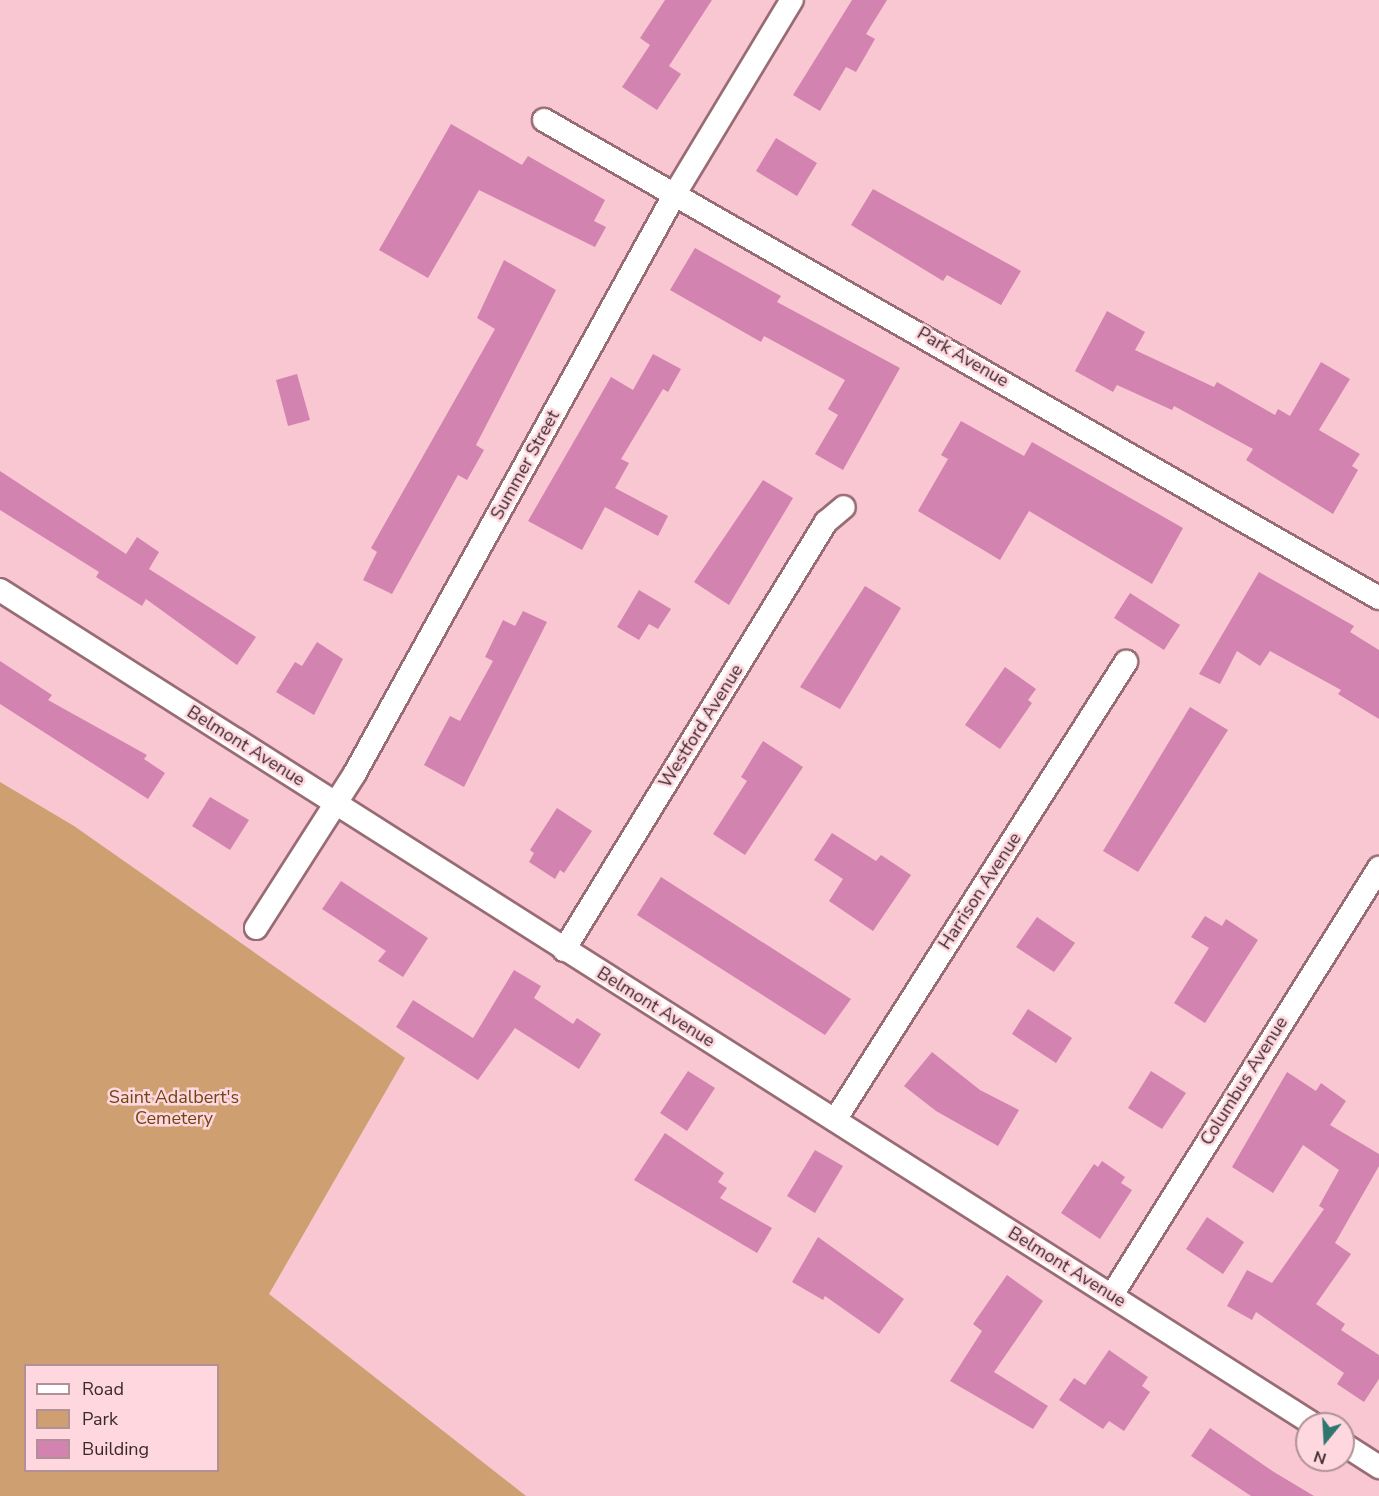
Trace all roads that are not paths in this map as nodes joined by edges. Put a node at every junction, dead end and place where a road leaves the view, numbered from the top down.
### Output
1 (792, 0) edge
2 (544, 120) dead end
3 (676, 192) junction
4 (844, 507) dead end
5 (0, 590) edge
6 (1379, 598) edge
7 (1126, 662) dead end
8 (335, 803) junction
9 (1379, 868) edge
10 (256, 928) dead end
11 (564, 950) junction
12 (835, 1120) junction
13 (1112, 1295) junction
14 (1295, 1413) edge
15 (1355, 1452) edge
16 (1379, 1467) edge

1 - 3 street, Summer Street
2 - 3 street, Park Avenue
3 - 6 street, Park Avenue
3 - 8 street, Summer Street
4 - 11 street, Westford Avenue
5 - 8 street, Belmont Avenue
7 - 12 street, Harrison Avenue
8 - 10 street, Summer Street
8 - 11 street, Belmont Avenue
9 - 13 street, Columbus Avenue
11 - 12 street, Belmont Avenue
12 - 13 street, Belmont Avenue
13 - 14 street, Belmont Avenue
15 - 16 street

